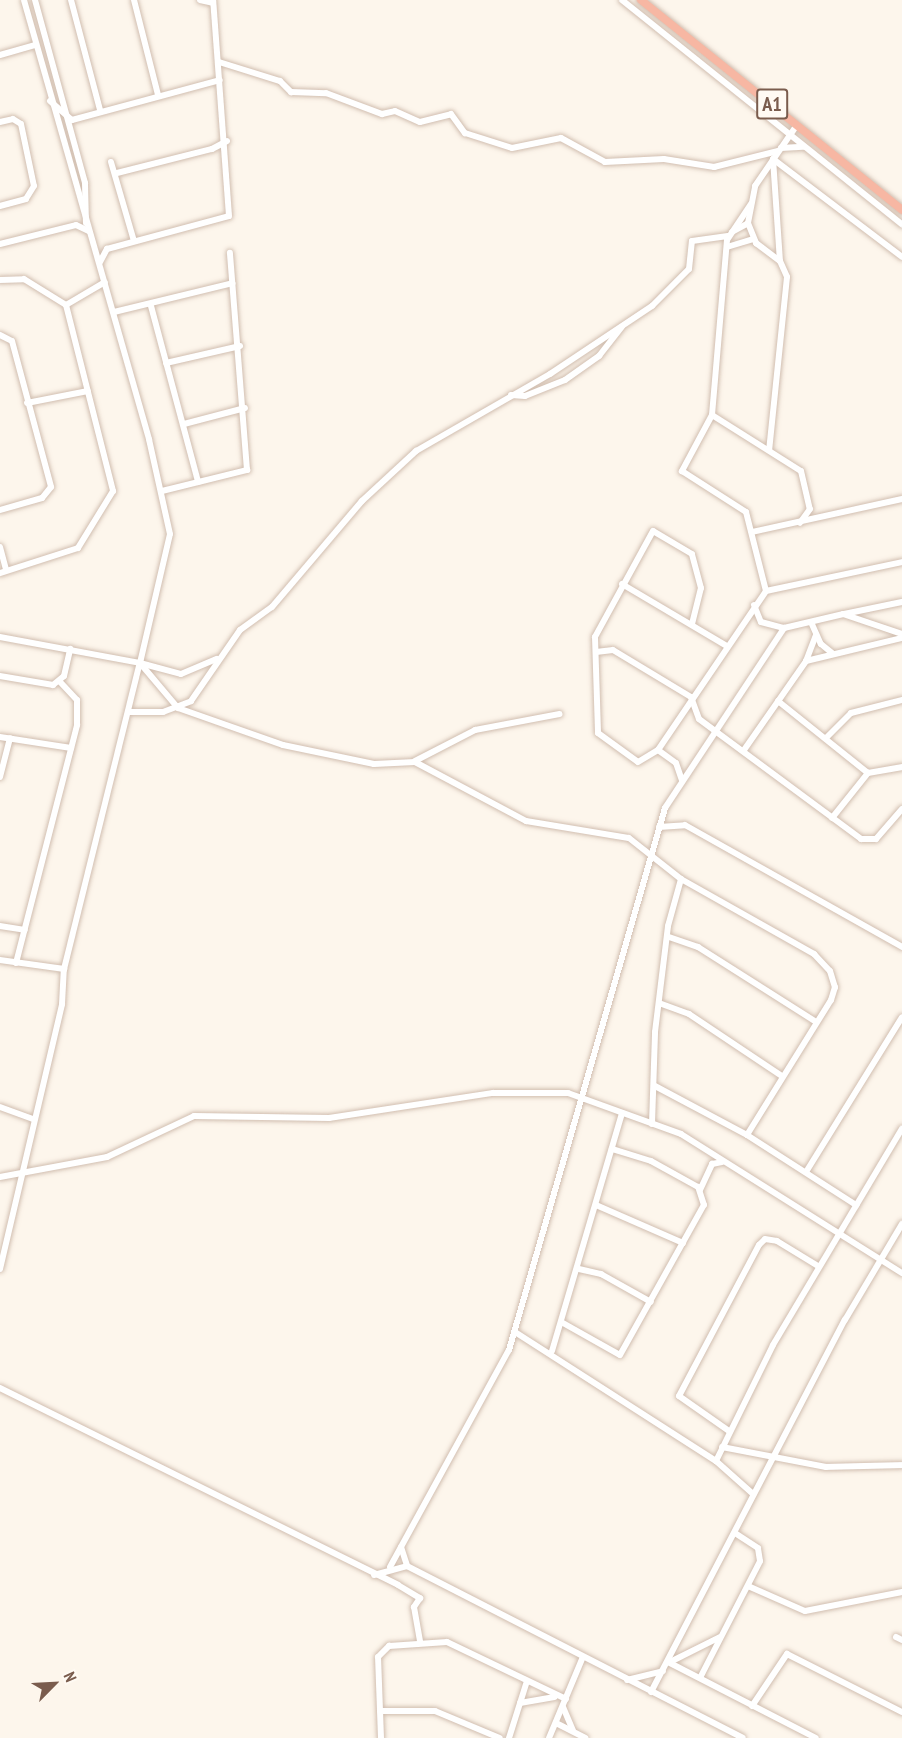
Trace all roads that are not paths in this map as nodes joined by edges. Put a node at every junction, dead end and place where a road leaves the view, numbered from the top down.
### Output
1 (24, 0) edge
2 (35, 0) edge
3 (71, 0) edge
4 (134, 0) edge
5 (200, 0) edge
6 (622, 0) edge
7 (641, 0) edge
8 (213, 1) edge
9 (35, 45) junction
10 (0, 55) edge
11 (219, 62) junction
12 (220, 80) junction
13 (158, 95) junction
14 (49, 99) junction
15 (100, 110) junction
16 (65, 114) junction
17 (72, 120) junction
18 (0, 122) edge
19 (797, 125) junction
20 (68, 127) junction
21 (790, 135) junction
22 (62, 140) junction
23 (227, 141) junction
24 (807, 148) junction
25 (779, 149) junction
26 (772, 159) junction
27 (111, 162) dead end
28 (117, 173) junction
29 (751, 204) junction
30 (0, 206) edge
31 (902, 210) edge
32 (84, 220) junction
33 (748, 223) junction
34 (902, 224) edge
35 (76, 225) junction
36 (89, 231) junction
37 (730, 234) junction
38 (754, 239) junction
39 (92, 240) junction
40 (134, 241) junction
41 (0, 244) edge
42 (727, 247) junction
43 (107, 249) junction
44 (231, 253) dead end
45 (902, 257) edge
46 (780, 261) junction
47 (100, 262) junction
48 (0, 280) edge
49 (105, 282) junction
50 (233, 283) junction
51 (66, 305) junction
52 (151, 306) junction
53 (114, 312) junction
54 (622, 327) junction
55 (0, 335) edge
56 (240, 346) junction
57 (166, 363) junction
58 (88, 391) junction
59 (510, 394) junction
60 (27, 403) junction
61 (245, 408) junction
62 (712, 416) junction
63 (184, 424) junction
64 (769, 450) junction
65 (198, 482) junction
66 (162, 491) junction
67 (902, 499) edge
68 (810, 509) junction
69 (0, 510) edge
70 (824, 517) junction
71 (800, 522) junction
72 (752, 532) junction
73 (0, 547) edge
74 (902, 562) edge
75 (3, 572) edge
76 (622, 584) junction
77 (766, 591) junction
78 (902, 602) edge
79 (754, 604) junction
80 (843, 614) junction
81 (811, 622) junction
82 (692, 624) junction
83 (784, 628) junction
84 (887, 630) junction
85 (816, 635) junction
86 (902, 636) edge
87 (0, 637) edge
88 (892, 640) junction
89 (725, 645) junction
90 (70, 650) junction
91 (596, 652) junction
92 (832, 653) junction
93 (218, 659) junction
94 (806, 661) junction
95 (140, 663) junction
96 (0, 676) edge
97 (60, 682) junction
98 (691, 697) junction
99 (902, 700) edge
100 (778, 701) junction
101 (178, 708) junction
102 (128, 712) junction
103 (560, 714) dead end
104 (716, 730) junction
105 (0, 737) edge
106 (10, 738) junction
107 (826, 738) junction
108 (71, 748) junction
109 (658, 750) junction
110 (744, 750) junction
111 (415, 762) junction
112 (676, 763) junction
113 (692, 766) junction
114 (902, 767) edge
115 (868, 773) junction
116 (0, 777) edge
117 (682, 780) junction
118 (902, 809) edge
119 (832, 818) junction
120 (659, 827) junction
121 (651, 853) junction
122 (681, 879) junction
123 (0, 926) edge
124 (25, 930) junction
125 (669, 937) junction
126 (902, 947) edge
127 (0, 960) edge
128 (16, 963) junction
129 (64, 969) junction
130 (658, 1003) junction
131 (902, 1017) edge
132 (816, 1022) junction
133 (782, 1076) junction
134 (655, 1086) junction
135 (581, 1097) junction
136 (0, 1107) edge
137 (622, 1113) junction
138 (33, 1119) junction
139 (652, 1124) junction
140 (902, 1130) edge
141 (747, 1135) junction
142 (612, 1149) junction
143 (707, 1151) junction
144 (24, 1155) junction
145 (723, 1161) junction
146 (713, 1163) junction
147 (806, 1172) junction
148 (37, 1173) junction
149 (20, 1175) junction
150 (0, 1177) edge
151 (700, 1190) junction
152 (596, 1205) junction
153 (856, 1205) junction
154 (902, 1224) edge
155 (840, 1237) junction
156 (683, 1243) junction
157 (879, 1262) junction
158 (818, 1266) junction
159 (0, 1269) edge
160 (579, 1269) junction
161 (902, 1273) edge
162 (651, 1302) junction
163 (563, 1323) junction
164 (515, 1332) junction
165 (552, 1351) junction
166 (0, 1388) edge
167 (729, 1431) junction
168 (722, 1447) junction
169 (772, 1458) junction
170 (716, 1461) junction
171 (902, 1465) edge
172 (753, 1494) junction
173 (735, 1533) junction
174 (401, 1547) junction
175 (407, 1566) junction
176 (390, 1567) junction
177 (374, 1575) junction
178 (748, 1586) junction
179 (902, 1592) edge
180 (723, 1634) junction
181 (420, 1641) junction
182 (582, 1659) junction
183 (668, 1662) junction
184 (663, 1671) junction
185 (701, 1677) junction
186 (627, 1680) junction
187 (526, 1684) junction
188 (651, 1692) junction
189 (558, 1697) junction
190 (566, 1699) junction
191 (520, 1704) junction
192 (563, 1706) junction
193 (752, 1706) junction
194 (380, 1711) junction
195 (902, 1712) edge
196 (556, 1723) junction
197 (576, 1733) junction
198 (381, 1738) edge
199 (500, 1738) edge
200 (509, 1738) edge
201 (549, 1738) edge
202 (585, 1738) edge
203 (743, 1738) edge
204 (816, 1738) edge

1 - 9 street
2 - 16 street
3 - 15 street
4 - 13 street
5 - 8 street
6 - 21 street
7 - 19 highway, A1
8 - 11 street
9 - 10 street
9 - 14 street
11 - 12 street
11 - 25 street
12 - 13 street
12 - 23 street
13 - 15 street
14 - 16 street
14 - 22 street
15 - 17 street
16 - 17 street
16 - 20 street
17 - 20 street
18 - 30 street
19 - 21 street
19 - 31 highway, A1
20 - 22 street
20 - 32 street
21 - 24 street
21 - 25 street
22 - 32 street
23 - 28 street
23 - 40 street
24 - 25 street
24 - 34 street
25 - 26 street
26 - 29 street
26 - 45 street
26 - 46 street
27 - 28 street
28 - 40 street
29 - 33 street
29 - 37 street
32 - 35 street
32 - 36 street
33 - 37 street
33 - 38 street
35 - 36 street
35 - 41 street
36 - 39 street
37 - 42 street
37 - 54 street
38 - 42 street
38 - 46 street
39 - 43 street
39 - 47 street
40 - 43 street
42 - 62 street
43 - 47 street
44 - 50 street
46 - 64 street
47 - 49 street
48 - 51 street
49 - 51 street
49 - 53 street
50 - 52 street
50 - 56 street
51 - 58 street
52 - 53 street
52 - 57 street
53 - 66 street
54 - 59 street
54 - 59 street
55 - 60 street
56 - 57 street
56 - 61 street
57 - 63 street
58 - 60 street
58 - 75 street
59 - 93 street
60 - 69 street
61 - 63 street
61 - 65 street
62 - 64 street
62 - 72 street
63 - 65 street
64 - 68 street
65 - 66 street
66 - 95 street
67 - 70 street
68 - 70 street
68 - 71 street
70 - 71 street
71 - 72 street
72 - 77 street
73 - 75 street
74 - 77 street
76 - 82 street
76 - 82 street
76 - 91 street
77 - 79 street
78 - 80 street
79 - 83 street
79 - 89 street
80 - 81 street
80 - 84 street
81 - 83 street
81 - 85 street
82 - 89 street
83 - 104 street
84 - 86 street
84 - 88 street
85 - 92 street
85 - 94 street
86 - 88 street
87 - 90 street
88 - 92 street
89 - 98 street
90 - 95 street
90 - 97 street
91 - 98 street
91 - 109 street
92 - 94 street
93 - 95 street
93 - 101 street
94 - 100 street
95 - 101 street
95 - 102 street
96 - 97 street
97 - 108 street
98 - 104 street
98 - 109 street
99 - 107 street
100 - 107 street
100 - 110 street
101 - 102 street
101 - 111 street
102 - 129 street
103 - 111 street
104 - 110 street
104 - 113 street
105 - 106 street
106 - 108 street
106 - 116 street
107 - 115 street
108 - 124 street
109 - 112 street
110 - 119 street
111 - 121 street
112 - 113 street
112 - 117 street
113 - 117 street
114 - 115 street
115 - 119 street
117 - 120 street
118 - 119 street
120 - 121 street
120 - 126 street
121 - 122 street
121 - 135 street
122 - 125 street
122 - 132 street
123 - 124 street
124 - 128 street
125 - 130 street
125 - 132 street
127 - 128 street
128 - 129 street
129 - 138 street
130 - 133 street
130 - 134 street
131 - 147 street
132 - 133 street
133 - 141 street
134 - 139 street
134 - 141 street
135 - 137 street
135 - 148 street
135 - 164 street
136 - 138 street
137 - 139 street
137 - 142 street
138 - 144 street
139 - 143 street
140 - 153 street
141 - 147 street
142 - 151 street
142 - 152 street
143 - 145 street
143 - 146 street
144 - 148 street
144 - 149 street
145 - 146 street
145 - 155 street
146 - 151 street
147 - 153 street
148 - 149 street
149 - 150 street
149 - 159 street
151 - 156 street
152 - 156 street
152 - 160 street
153 - 155 street
154 - 157 street
155 - 157 street
155 - 158 street
156 - 162 street
157 - 161 street
157 - 169 street
158 - 167 street
158 - 167 street
160 - 162 street
160 - 163 street
162 - 163 street
163 - 165 street
164 - 165 street
164 - 174 street
165 - 170 street
166 - 177 street
167 - 168 street
168 - 169 street
168 - 170 street
169 - 171 street
169 - 172 street
170 - 172 street
172 - 173 street
173 - 178 street
173 - 183 street
174 - 175 street
174 - 176 street
175 - 176 street
175 - 182 street
176 - 177 street
177 - 181 street
178 - 179 street
178 - 180 street
180 - 183 street
180 - 185 street
181 - 187 street
181 - 194 street
182 - 186 street
182 - 190 street
183 - 184 street
183 - 185 street
184 - 186 street
184 - 188 street
185 - 193 street
186 - 188 street
187 - 189 street
187 - 191 street
188 - 203 street
189 - 190 street
189 - 191 street
190 - 192 street
191 - 200 street
192 - 196 street
192 - 197 street
193 - 195 street
193 - 204 street
194 - 198 street
194 - 199 street
196 - 197 street
196 - 201 street
197 - 202 street

